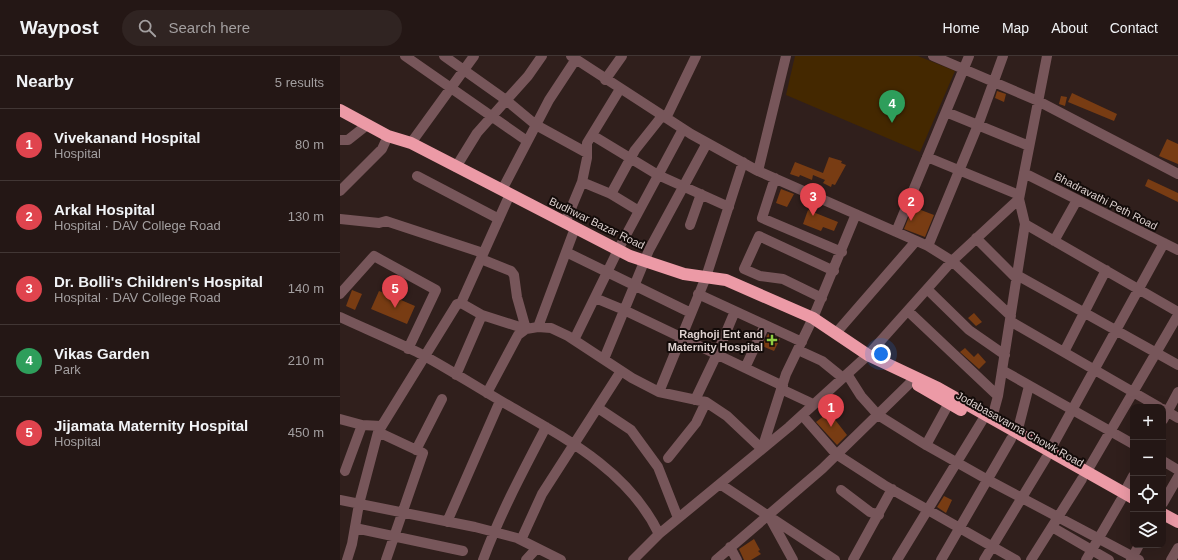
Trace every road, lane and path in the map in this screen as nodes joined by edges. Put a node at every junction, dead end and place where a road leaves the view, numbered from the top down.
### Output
1 (405, 56) edge
2 (444, 56) edge
3 (474, 56) edge
4 (542, 56) edge
5 (622, 56) edge
6 (696, 56) edge
7 (786, 56) edge
8 (933, 56) edge
9 (969, 56) edge
10 (1003, 56) edge
11 (1047, 56) edge
12 (574, 58) edge
13 (963, 69) junction
14 (464, 70) junction
15 (605, 80) junction
16 (994, 82) junction
17 (452, 89) junction
18 (620, 89) junction
19 (506, 100) junction
20 (1038, 101) junction
21 (340, 110) edge
22 (946, 112) junction
23 (491, 116) junction
24 (664, 117) junction
25 (536, 124) junction
26 (367, 125) junction
27 (978, 126) junction
28 (683, 129) junction
29 (592, 135) junction
30 (388, 136) junction
31 (340, 140) edge
32 (527, 141) junction
33 (411, 143) junction
34 (707, 143) junction
35 (1029, 146) junction
36 (587, 153) junction
37 (927, 157) junction
38 (630, 159) junction
39 (743, 162) junction
40 (456, 167) junction
41 (960, 170) junction
42 (758, 171) junction
43 (1024, 173) junction
44 (1178, 174) edge
45 (658, 175) junction
46 (417, 176) dead end
47 (775, 178) junction
48 (582, 182) junction
49 (684, 187) junction
50 (340, 191) edge
51 (506, 192) junction
52 (611, 194) junction
53 (701, 194) junction
54 (1019, 197) junction
55 (1077, 200) junction
56 (729, 207) junction
57 (639, 211) junction
58 (856, 214) junction
59 (340, 219) edge
60 (499, 219) junction
61 (1025, 224) junction
62 (570, 225) junction
63 (690, 225) dead end
64 (896, 232) junction
65 (976, 238) junction
66 (916, 241) junction
67 (1054, 241) junction
68 (1164, 243) junction
69 (928, 246) junction
70 (618, 250) junction
71 (1178, 250) edge
72 (566, 252) junction
73 (842, 252) junction
74 (482, 256) junction
75 (645, 261) junction
76 (952, 261) junction
77 (1106, 270) junction
78 (834, 271) junction
79 (608, 272) junction
80 (706, 277) junction
81 (1017, 277) junction
82 (634, 285) junction
83 (1138, 289) junction
84 (927, 290) junction
85 (340, 294) edge
86 (698, 294) junction
87 (595, 298) junction
88 (822, 298) junction
89 (461, 303) junction
90 (624, 310) junction
91 (735, 311) junction
92 (908, 311) junction
93 (1178, 312) edge
94 (691, 313) junction
95 (1084, 313) junction
96 (482, 315) junction
97 (1178, 315) edge
98 (340, 316) edge
99 (813, 318) junction
100 (1010, 319) junction
101 (766, 325) junction
102 (538, 327) junction
103 (526, 329) junction
104 (1116, 330) junction
105 (836, 333) junction
106 (681, 337) junction
107 (574, 340) junction
108 (800, 346) junction
109 (408, 348) junction
110 (1064, 352) junction
111 (1156, 352) junction
112 (717, 354) junction
113 (868, 355) junction
114 (1005, 355) junction
115 (424, 356) junction
116 (604, 359) junction
117 (1178, 365) edge
118 (745, 368) junction
119 (898, 370) junction
120 (1002, 370) junction
121 (1094, 370) junction
122 (621, 371) junction
123 (456, 375) junction
124 (845, 376) junction
125 (912, 381) junction
126 (1029, 386) junction
127 (782, 388) junction
128 (659, 392) junction
129 (1134, 392) junction
130 (1178, 392) edge
131 (487, 393) junction
132 (998, 396) junction
133 (442, 399) dead end
134 (500, 400) junction
135 (695, 400) junction
136 (706, 402) junction
137 (949, 403) junction
138 (813, 404) junction
139 (1151, 404) edge
140 (598, 408) junction
141 (1166, 408) edge
142 (1072, 410) junction
143 (1166, 413) edge
144 (802, 415) junction
145 (878, 415) junction
146 (1178, 418) edge
147 (340, 419) edge
148 (987, 420) junction
149 (362, 425) junction
150 (546, 427) junction
151 (379, 429) junction
152 (1110, 432) junction
153 (1014, 436) junction
154 (1130, 442) edge
155 (575, 445) junction
156 (926, 445) junction
157 (762, 449) junction
158 (416, 450) junction
159 (836, 454) junction
160 (1048, 455) junction
161 (345, 456) edge
162 (668, 458) dead end
163 (957, 462) junction
164 (1166, 463) edge
165 (1178, 470) edge
166 (345, 471) dead end
167 (1084, 476) junction
168 (1178, 477) edge
169 (988, 480) junction
170 (720, 484) junction
171 (1130, 485) edge
172 (892, 489) junction
173 (841, 490) dead end
174 (1126, 497) edge
175 (1022, 498) junction
176 (1166, 498) edge
177 (340, 500) edge
178 (359, 504) junction
179 (929, 509) junction
180 (403, 513) junction
181 (879, 515) junction
182 (768, 516) junction
183 (1166, 516) edge
184 (1058, 517) junction
185 (678, 518) junction
186 (447, 522) junction
187 (1178, 522) edge
188 (1166, 525) edge
189 (960, 527) junction
190 (355, 528) junction
191 (1052, 528) junction
192 (1178, 531) edge
193 (493, 532) junction
194 (659, 534) junction
195 (394, 536) junction
196 (1098, 538) junction
197 (521, 540) junction
198 (993, 546) junction
199 (730, 547) junction
200 (537, 548) junction
201 (1138, 548) edge
202 (1178, 548) edge
203 (1092, 550) junction
204 (463, 551) dead end
205 (1134, 559) edge
206 (347, 560) edge
207 (386, 560) edge
208 (482, 560) edge
209 (526, 560) edge
210 (560, 560) edge
211 (633, 560) edge
212 (716, 560) edge
213 (737, 560) edge
214 (793, 560) edge
215 (835, 560) edge
216 (853, 560) edge
217 (897, 560) edge
218 (941, 560) edge
219 (984, 560) edge
220 (1016, 560) edge
221 (1031, 560) edge
222 (1086, 560) edge
223 (1109, 560) edge
224 (1171, 560) edge

1 - 17 street
2 - 14 street
3 - 14 street
4 - 19 street
5 - 15 street
6 - 24 street
7 - 42 street
8 - 13 street
9 - 13 street
10 - 16 street
11 - 20 street
12 - 15 street
12 - 25 street
13 - 16 street
13 - 22 street
14 - 17 street
14 - 19 street
15 - 18 street
16 - 20 street
16 - 27 street
17 - 23 street
17 - 33 street
18 - 24 street
18 - 29 street
19 - 23 street
19 - 25 street
20 - 35 street
20 - 44 street
21 - 26 highway, Budhwar Bazar Road
22 - 27 street
22 - 37 street
23 - 32 street
23 - 40 street
24 - 28 street
24 - 38 street
25 - 32 street
25 - 36 street
26 - 30 highway, Budhwar Bazar Road
26 - 31 street
27 - 35 street
27 - 41 street
28 - 34 street
28 - 45 street
29 - 36 street
29 - 38 street
30 - 33 highway, Budhwar Bazar Road
30 - 50 street
32 - 51 street
33 - 40 highway, Budhwar Bazar Road
34 - 39 street
34 - 49 street
35 - 43 street
36 - 48 street
37 - 41 street
37 - 64 street
38 - 45 street
38 - 52 street
39 - 42 street
39 - 56 street
40 - 51 highway, Budhwar Bazar Road
41 - 54 street
41 - 69 street
42 - 47 street
43 - 54 street
43 - 55 street, Bhadravathi Peth Road
45 - 49 street
45 - 57 street
46 - 60 street
47 - 58 street
47 - 73 street
48 - 52 street
48 - 62 street
49 - 53 street
49 - 75 street
51 - 60 street
51 - 62 highway, Budhwar Bazar Road
52 - 57 street
53 - 56 street
53 - 63 street
54 - 61 street
54 - 65 street
55 - 67 street
55 - 68 street, Bhadravathi Peth Road
56 - 80 street
57 - 70 street
58 - 64 street
58 - 73 street
59 - 74 street
60 - 74 street
61 - 67 street
61 - 81 street
62 - 70 highway, Budhwar Bazar Road
62 - 72 street
64 - 66 street
65 - 76 street
65 - 81 street
66 - 69 street
66 - 105 street
67 - 77 street
68 - 71 street, Bhadravathi Peth Road
68 - 83 street
69 - 76 street
70 - 75 highway, Budhwar Bazar Road
70 - 79 street
72 - 79 street
72 - 102 street
73 - 78 street
74 - 89 street
74 - 103 street
75 - 80 highway, Budhwar Bazar Road
75 - 82 street
76 - 84 street
76 - 100 street
77 - 83 street
77 - 95 street
78 - 88 street
78 - 88 street
79 - 82 street
79 - 87 street
80 - 86 street
80 - 99 highway, Budhwar Bazar Road
81 - 95 street
81 - 100 street
82 - 90 street
82 - 94 street
83 - 93 street
83 - 104 street
84 - 92 street
84 - 114 street
85 - 109 street
86 - 91 street
86 - 94 street
87 - 90 street
87 - 107 street
88 - 99 street
89 - 96 street
89 - 115 street
90 - 106 street
90 - 116 street
91 - 101 street
91 - 112 street
92 - 113 street
92 - 132 street
94 - 106 street
95 - 104 street
95 - 110 street
96 - 103 street
96 - 123 street
97 - 111 street
98 - 109 street
99 - 105 highway, Budhwar Bazar Road
99 - 108 street
100 - 110 street
100 - 114 street
101 - 108 street
101 - 118 street
102 - 103 street
102 - 107 street
103 - 131 street
104 - 111 street
104 - 121 street
105 - 113 highway, Budhwar Bazar Road
106 - 112 street
106 - 128 street
107 - 116 street
108 - 124 street
108 - 127 street
109 - 115 street
110 - 121 street
111 - 117 street
111 - 129 street
112 - 118 street
112 - 135 street
113 - 119 highway, Jodabasavanna Chowk Road
113 - 124 street
114 - 120 street
115 - 123 street
115 - 151 street
116 - 122 street
118 - 127 street
119 - 125 highway, Jodabasavanna Chowk Road
119 - 148 highway, Jodabasavanna Chowk Road
120 - 126 street
120 - 132 street
121 - 129 street
121 - 142 street
122 - 128 street
122 - 140 street
123 - 131 street
124 - 138 street
124 - 145 street
125 - 137 highway, Jodabasavanna Chowk Road
125 - 145 street
126 - 142 street
126 - 153 street
127 - 138 street
127 - 157 street
128 - 135 street
129 - 139 street
129 - 152 street
130 - 141 street
131 - 134 street
132 - 148 street
133 - 158 street
134 - 150 street
134 - 186 street
135 - 136 street
136 - 157 street
136 - 162 street
137 - 148 highway, Jodabasavanna Chowk Road
137 - 156 street
138 - 144 street
140 - 155 street
140 - 185 street
142 - 152 street
142 - 160 street
143 - 146 street
144 - 157 street
144 - 159 street
145 - 156 street
145 - 159 street
147 - 149 street
148 - 153 highway, Jodabasavanna Chowk Road
148 - 163 street
149 - 151 street
149 - 161 street
150 - 155 street
150 - 193 street
151 - 158 street
151 - 178 street
152 - 154 street
152 - 167 street
153 - 160 highway, Jodabasavanna Chowk Road
153 - 169 street
155 - 194 street
155 - 197 street
156 - 163 street
157 - 170 street
158 - 180 street
159 - 172 street
159 - 182 street
160 - 167 highway, Jodabasavanna Chowk Road
160 - 175 street
161 - 166 street
163 - 169 street
163 - 179 street
164 - 165 street
167 - 174 highway, Jodabasavanna Chowk Road
167 - 184 street
168 - 176 street
169 - 175 street
169 - 189 street
170 - 182 street
170 - 185 street
171 - 174 street
172 - 179 street
172 - 181 street
173 - 181 street
174 - 196 street
175 - 184 street
175 - 198 street
177 - 178 street
178 - 180 street
178 - 190 street
179 - 189 street
179 - 217 street
180 - 186 street
180 - 195 street
181 - 216 street
182 - 199 street
182 - 214 street
182 - 215 street
183 - 187 highway
184 - 191 street
184 - 196 street
185 - 194 street
186 - 193 street
188 - 192 highway
189 - 198 street
189 - 218 street
190 - 195 street
190 - 206 street
191 - 203 street
191 - 221 street
193 - 197 street
193 - 208 street
194 - 211 street
195 - 204 street
195 - 207 street
196 - 203 street
196 - 205 street
197 - 200 street
198 - 219 street
198 - 220 street
199 - 212 street
199 - 213 street
200 - 209 street
200 - 210 street
201 - 205 street
202 - 224 street
203 - 222 street
203 - 223 street

